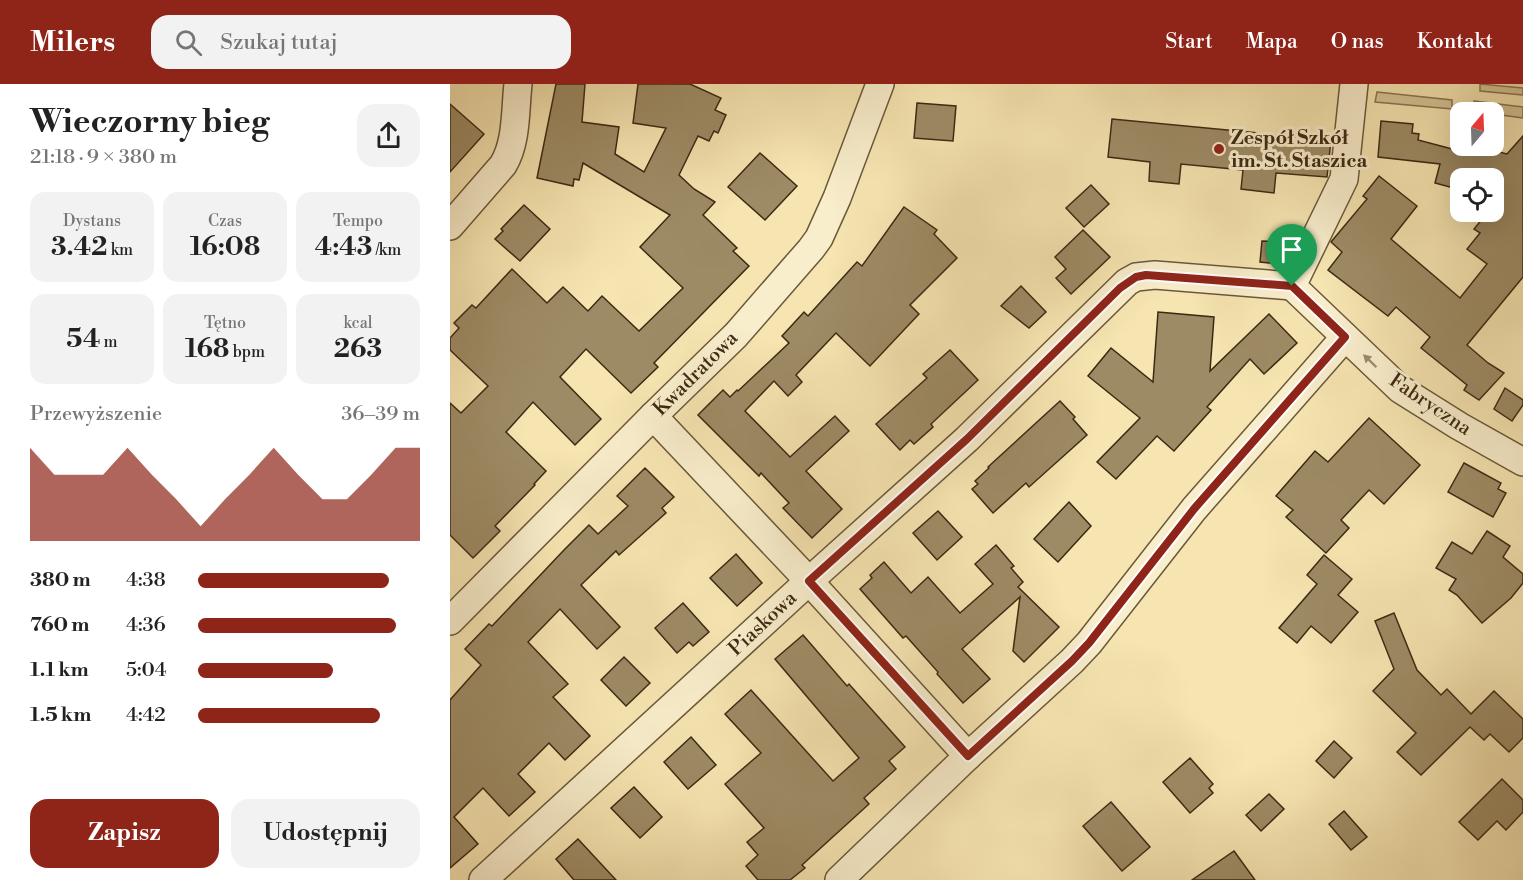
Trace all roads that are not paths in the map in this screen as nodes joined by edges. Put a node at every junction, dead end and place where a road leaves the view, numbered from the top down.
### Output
1 (518, 84) edge
2 (880, 84) edge
3 (1354, 84) edge
4 (450, 226) edge
5 (1292, 286) junction
6 (1345, 337) junction
7 (653, 416) junction
8 (1523, 462) edge
9 (809, 581) junction
10 (450, 621) edge
11 (968, 756) junction
12 (483, 880) edge
13 (839, 880) edge

1 - 4 street
2 - 7 street, Kwadratowa
3 - 5 street
5 - 6 street, Fabryczna
5 - 9 street, Piaskowa
8 -> 6 street, Fabryczna
6 - 11 street
7 - 9 street
7 - 10 street, Kwadratowa
9 - 11 street
9 - 12 street, Piaskowa
11 - 13 street

